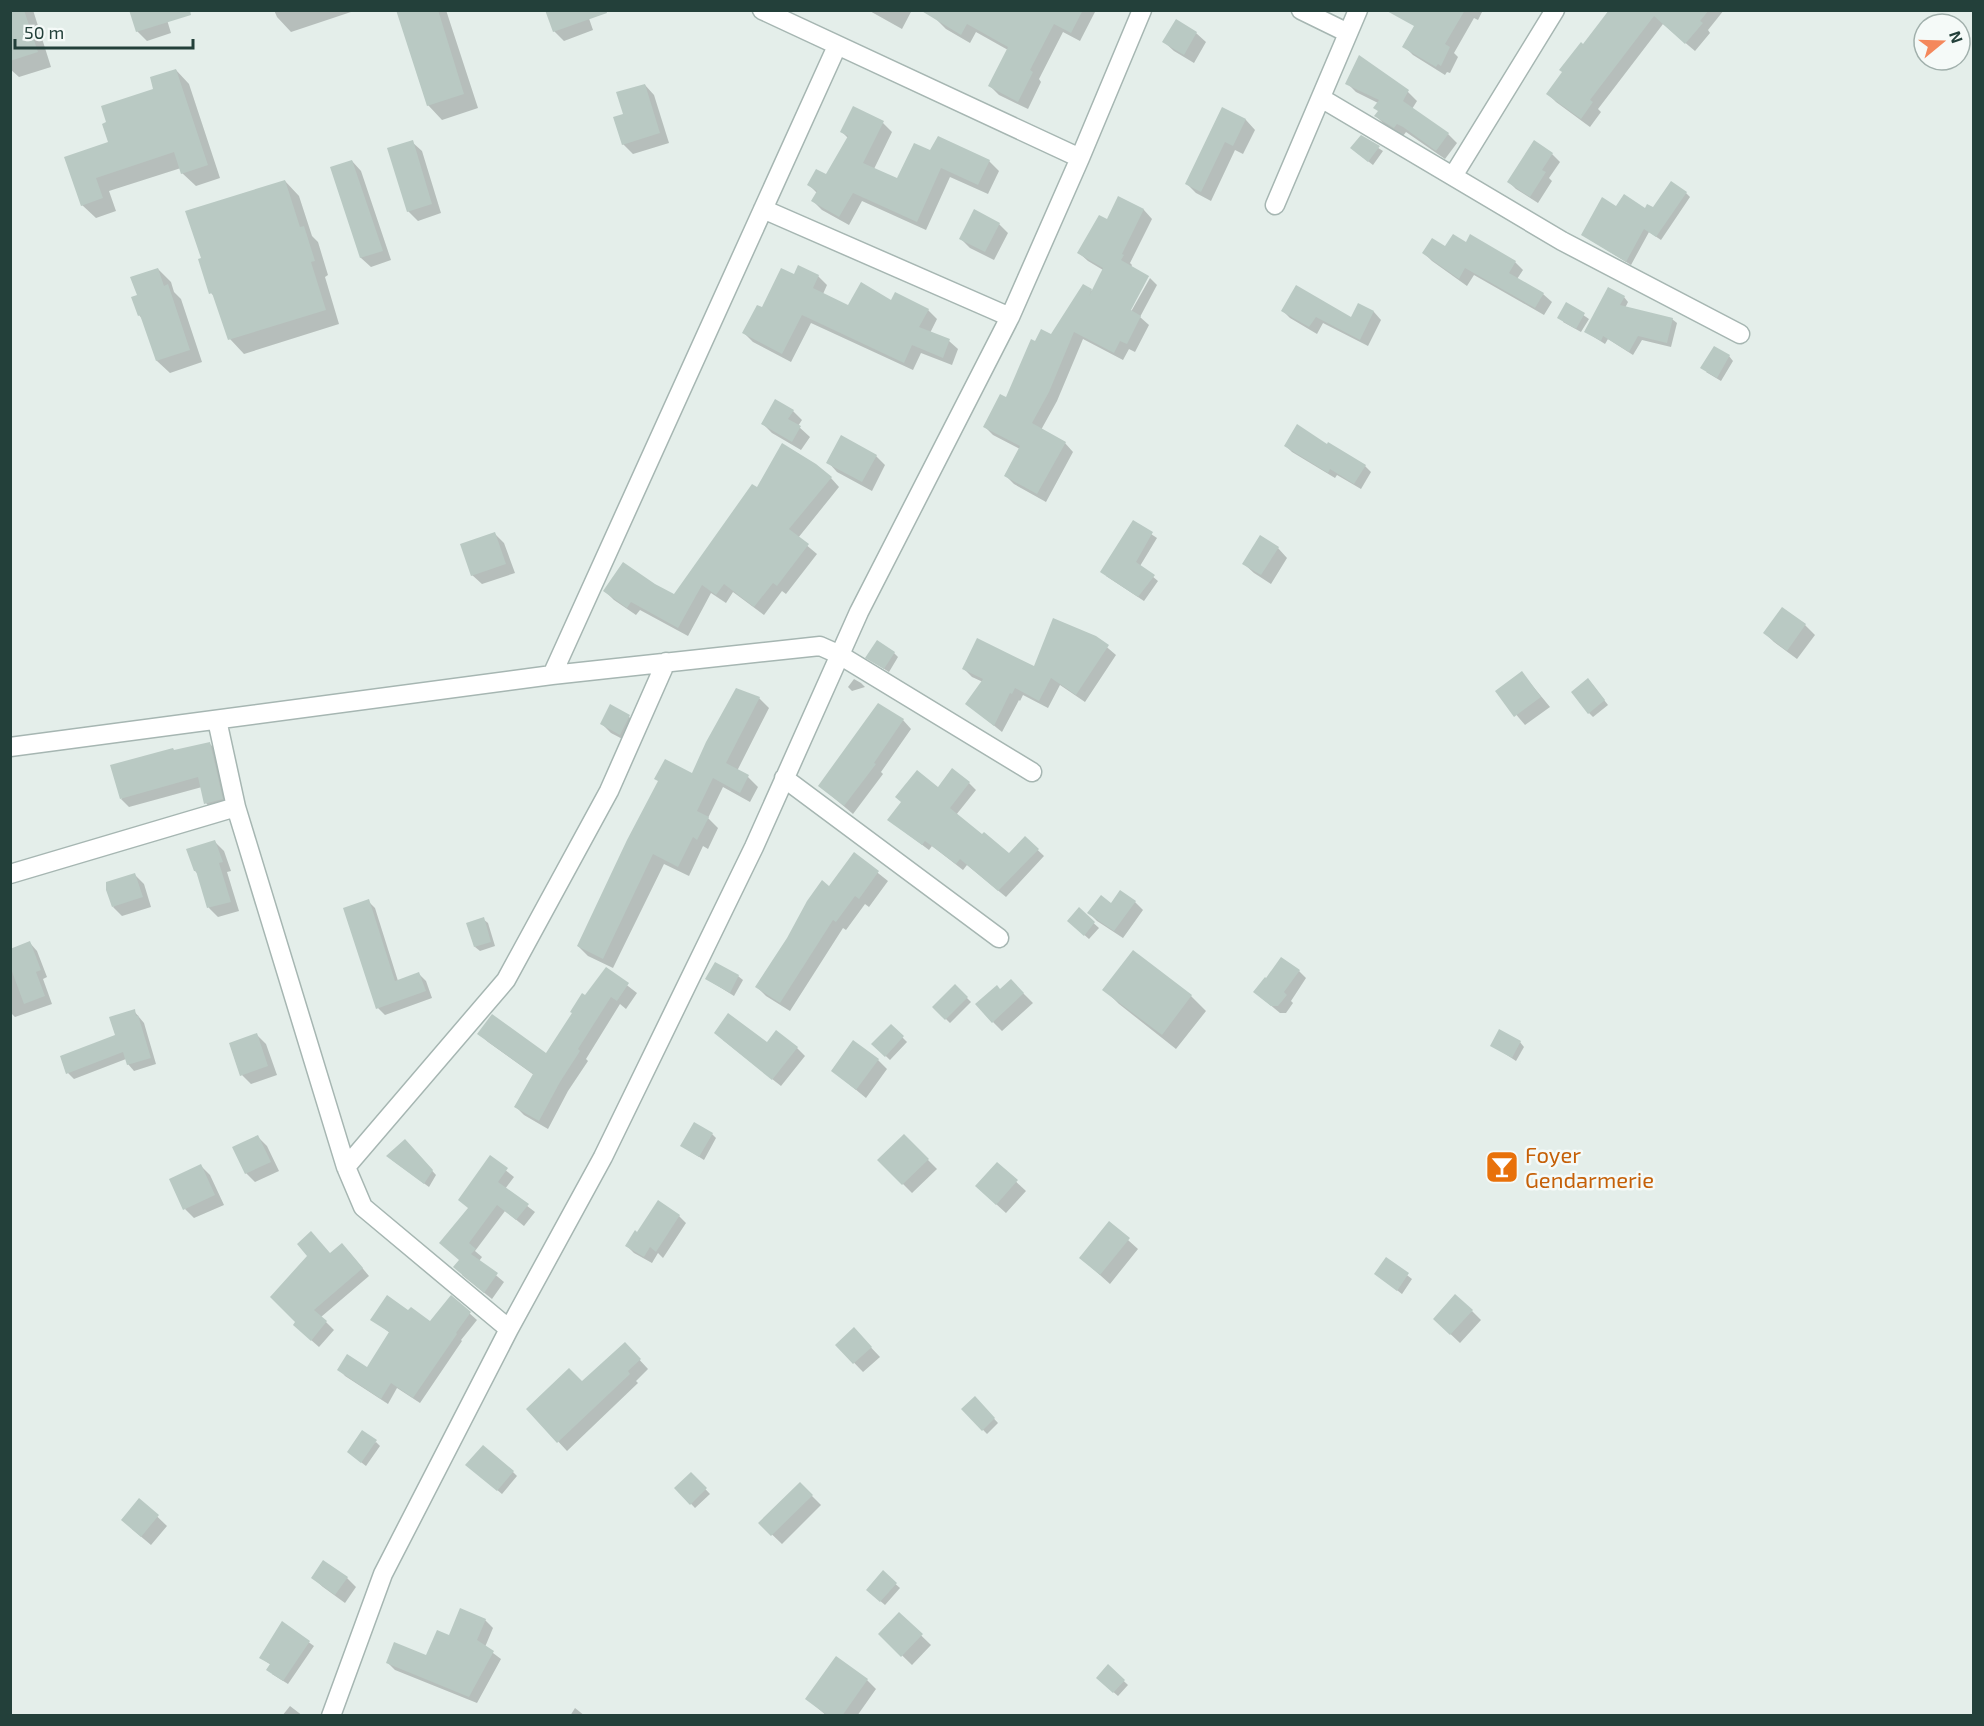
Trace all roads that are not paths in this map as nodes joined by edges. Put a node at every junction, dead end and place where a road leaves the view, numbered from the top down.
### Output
1 (762, 10) edge
2 (1142, 10) edge
3 (1300, 10) edge
4 (1358, 10) edge
5 (1555, 10) edge
6 (1348, 33) junction
7 (837, 46) junction
8 (1321, 98) junction
9 (1080, 158) junction
10 (1453, 176) junction
11 (1275, 205) dead end
12 (763, 209) junction
13 (1010, 317) junction
14 (1740, 334) dead end
15 (838, 654) junction
16 (666, 662) junction
17 (552, 675) junction
18 (217, 720) junction
19 (10, 747) edge
20 (1032, 772) dead end
21 (784, 778) junction
22 (236, 807) junction
23 (10, 874) edge
24 (999, 938) dead end
25 (346, 1167) junction
26 (509, 1329) junction
27 (330, 1716) edge

1 - 7 street
2 - 9 street
3 - 6 street
4 - 6 street
5 - 10 street
6 - 8 street
7 - 9 street
7 - 12 street
8 - 10 street
8 - 11 street
9 - 13 street
10 - 14 street
12 - 13 street
12 - 17 street
13 - 15 street
15 - 16 street
15 - 20 street
15 - 21 street
16 - 17 street
16 - 25 street
17 - 18 street
18 - 19 street
18 - 22 street
21 - 24 street
21 - 26 street
22 - 23 street
22 - 25 street
25 - 26 street
26 - 27 street

